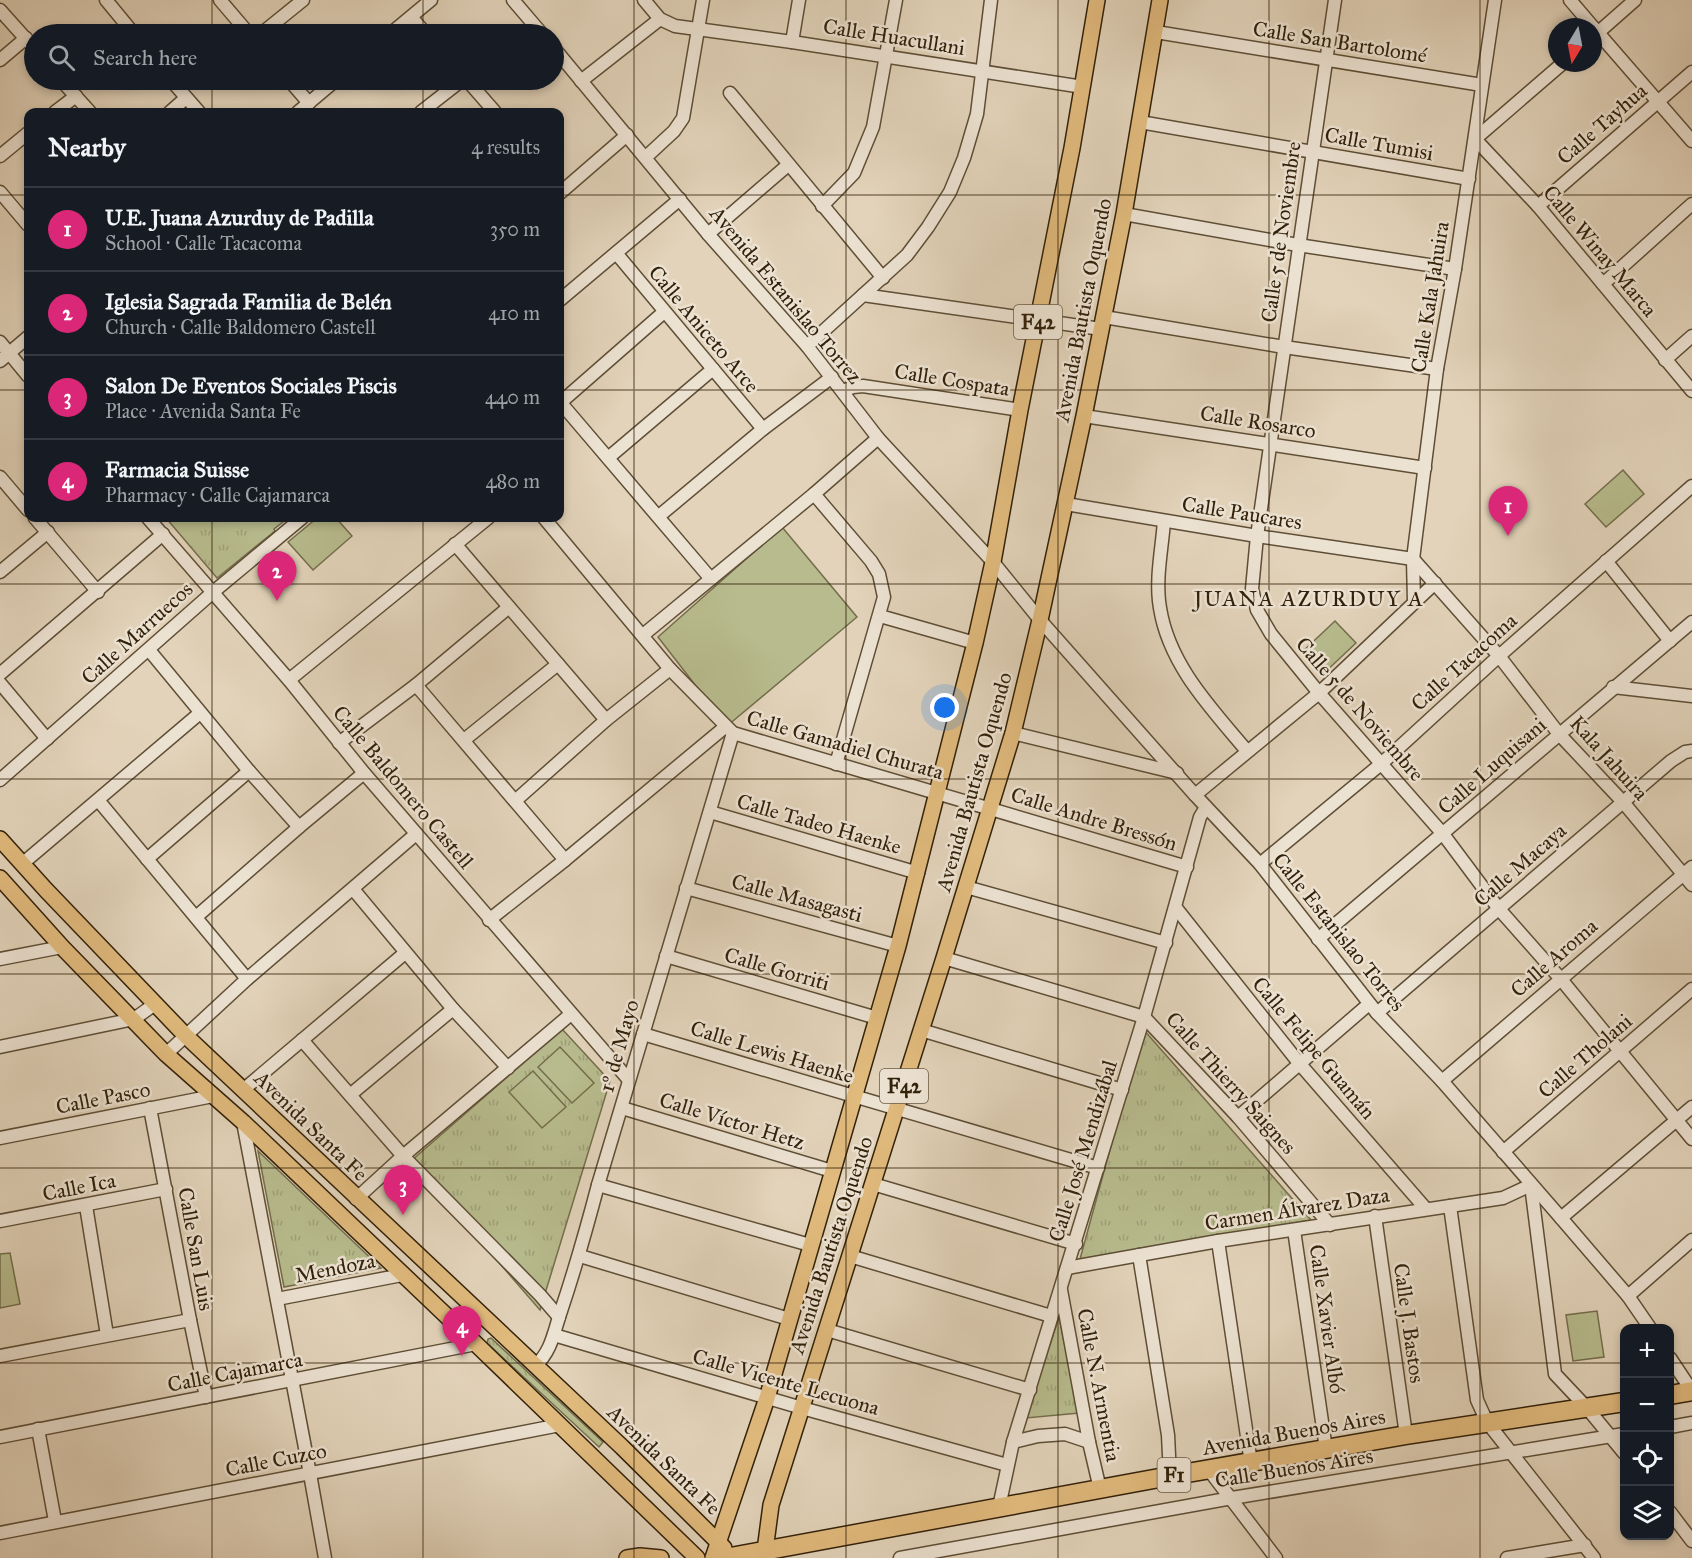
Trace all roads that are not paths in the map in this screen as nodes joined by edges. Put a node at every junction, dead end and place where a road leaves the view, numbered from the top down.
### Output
1 (106, 0) edge
2 (220, 0) edge
3 (303, 0) edge
4 (431, 0) edge
5 (513, 0) edge
6 (644, 0) edge
7 (702, 0) edge
8 (799, 0) edge
9 (896, 0) edge
10 (991, 0) edge
11 (1097, 0) edge
12 (1160, 0) edge
13 (1335, 0) edge
14 (1495, 0) edge
15 (1570, 0) edge
16 (1635, 0) edge
17 (0, 10) edge
18 (411, 17) junction
19 (1584, 18) edge
20 (660, 19) junction
21 (126, 24) edge
22 (240, 24) edge
23 (273, 24) edge
24 (402, 24) edge
25 (417, 24) edge
26 (533, 24) edge
27 (1602, 25) edge
28 (698, 29) junction
29 (1156, 32) junction
30 (24, 36) edge
31 (1602, 40) edge
32 (792, 42) junction
33 (24, 46) edge
34 (886, 57) junction
35 (1327, 59) junction
36 (0, 60) edge
37 (564, 60) edge
38 (981, 70) junction
39 (1553, 72) edge
40 (1692, 72) edge
41 (581, 81) junction
42 (1482, 85) junction
43 (1083, 87) junction
44 (70, 90) edge
45 (179, 90) edge
46 (298, 90) edge
47 (324, 90) edge
48 (449, 90) edge
49 (476, 90) edge
50 (730, 93) dead end
51 (75, 96) junction
52 (186, 98) junction
53 (1658, 101) junction
54 (309, 103) junction
55 (60, 108) edge
56 (86, 108) edge
57 (175, 108) edge
58 (195, 108) edge
59 (303, 108) edge
60 (426, 108) edge
61 (492, 108) edge
62 (1140, 122) junction
63 (627, 135) junction
64 (24, 136) edge
65 (1475, 139) junction
66 (1692, 141) edge
67 (1312, 152) junction
68 (0, 156) edge
69 (646, 157) junction
70 (788, 165) junction
71 (1469, 179) junction
72 (564, 188) edge
73 (0, 192) edge
74 (680, 199) junction
75 (1692, 204) edge
76 (822, 206) junction
77 (1538, 206) junction
78 (1124, 214) junction
79 (24, 220) edge
80 (708, 234) junction
81 (1298, 245) junction
82 (616, 253) junction
83 (1455, 269) junction
84 (883, 278) junction
85 (1603, 284) junction
86 (863, 295) junction
87 (564, 297) edge
88 (664, 312) junction
89 (1038, 321) junction
90 (1102, 323) junction
91 (1692, 336) edge
92 (24, 340) edge
93 (0, 342) edge
94 (807, 346) junction
95 (1284, 347) junction
96 (4, 357) edge
97 (1665, 360) junction
98 (713, 369) junction
99 (1437, 369) junction
100 (24, 373) edge
101 (832, 377) junction
102 (843, 391) junction
103 (1692, 391) edge
104 (564, 400) edge
105 (564, 408) edge
106 (1020, 410) junction
107 (1084, 416) junction
108 (763, 429) junction
109 (878, 438) junction
110 (1271, 444) junction
111 (608, 458) junction
112 (1425, 468) junction
113 (0, 477) edge
114 (1692, 486) edge
115 (814, 494) junction
116 (1066, 504) junction
117 (24, 505) edge
118 (659, 516) junction
119 (1164, 521) junction
120 (39, 522) edge
121 (152, 522) edge
122 (297, 522) edge
123 (483, 522) edge
124 (547, 522) edge
125 (48, 532) junction
126 (163, 534) junction
127 (1257, 536) junction
128 (455, 544) junction
129 (1413, 559) junction
130 (1606, 561) junction
131 (993, 562) junction
132 (0, 572) edge
133 (711, 579) junction
134 (1435, 583) junction
135 (98, 592) junction
136 (212, 593) junction
137 (1414, 602) junction
138 (509, 607) junction
139 (880, 616) junction
140 (1040, 620) junction
141 (1692, 622) edge
142 (643, 635) junction
143 (1670, 641) junction
144 (975, 643) junction
145 (149, 650) junction
146 (1498, 656) junction
147 (558, 664) junction
148 (670, 669) junction
149 (0, 674) edge
150 (289, 680) junction
151 (0, 683) edge
152 (416, 685) junction
153 (1613, 687) junction
154 (1319, 693) junction
155 (1692, 696) edge
156 (200, 713) junction
157 (606, 720) junction
158 (729, 730) junction
159 (1013, 734) junction
160 (1559, 734) junction
161 (47, 739) junction
162 (464, 740) junction
163 (339, 743) junction
164 (1247, 751) junction
165 (1692, 752) edge
166 (836, 764) junction
167 (1381, 764) junction
168 (249, 771) junction
169 (364, 773) junction
170 (1177, 773) junction
171 (0, 780) edge
172 (938, 792) junction
173 (1195, 795) junction
174 (98, 800) junction
175 (515, 801) junction
176 (1623, 802) junction
177 (1206, 807) junction
178 (990, 808) junction
179 (710, 812) junction
180 (299, 827) junction
181 (416, 834) junction
182 (1443, 834) junction
183 (0, 839) edge
184 (147, 859) junction
185 (565, 860) junction
186 (22, 864) junction
187 (1260, 864) junction
188 (1187, 867) junction
189 (1688, 871) edge
190 (918, 873) junction
191 (0, 878) edge
192 (1692, 885) edge
193 (966, 887) junction
194 (686, 888) junction
195 (353, 889) junction
196 (1176, 908) junction
197 (1499, 909) junction
198 (196, 917) junction
199 (489, 920) junction
200 (1318, 939) junction
201 (1166, 943) junction
202 (898, 945) junction
203 (62, 947) junction
204 (405, 952) junction
205 (666, 956) junction
206 (944, 958) junction
207 (0, 959) edge
208 (1560, 978) junction
209 (247, 979) junction
210 (1692, 989) edge
211 (154, 1004) junction
212 (1373, 1008) junction
213 (453, 1009) junction
214 (571, 1014) junction
215 (1144, 1017) junction
216 (877, 1018) junction
217 (134, 1019) junction
218 (921, 1030) junction
219 (643, 1034) junction
220 (186, 1036) junction
221 (302, 1040) junction
222 (0, 1047) edge
223 (1620, 1050) junction
224 (166, 1054) junction
225 (1299, 1064) junction
226 (508, 1068) junction
227 (629, 1080) junction
228 (1442, 1081) junction
229 (243, 1090) junction
230 (1122, 1090) junction
231 (350, 1095) junction
232 (213, 1096) junction
233 (854, 1097) junction
234 (1692, 1107) edge
235 (150, 1108) junction
236 (622, 1108) junction
237 (896, 1109) junction
238 (1238, 1117) junction
239 (1676, 1120) junction
240 (243, 1122) junction
241 (0, 1138) edge
242 (1692, 1139) edge
243 (1503, 1152) junction
244 (403, 1156) junction
245 (1098, 1168) junction
246 (832, 1171) junction
247 (873, 1184) junction
248 (598, 1185) junction
249 (1531, 1185) junction
250 (166, 1189) junction
251 (356, 1199) junction
252 (86, 1206) junction
253 (1450, 1206) junction
254 (1426, 1209) junction
255 (1375, 1216) junction
256 (1562, 1218) junction
257 (0, 1221) edge
258 (1330, 1225) junction
259 (1294, 1230) junction
260 (1692, 1240) edge
261 (1218, 1241) junction
262 (1076, 1244) junction
263 (810, 1245) junction
264 (580, 1256) junction
265 (850, 1256) junction
266 (1139, 1256) junction
267 (1067, 1268) junction
268 (402, 1275) junction
269 (1061, 1288) junction
270 (1628, 1296) junction
271 (277, 1299) junction
272 (1051, 1316) junction
273 (559, 1317) junction
274 (789, 1319) junction
275 (190, 1320) junction
276 (1647, 1324) edge
277 (827, 1330) junction
278 (107, 1335) junction
279 (554, 1335) junction
280 (476, 1344) junction
281 (0, 1356) edge
282 (1674, 1364) edge
283 (535, 1366) junction
284 (292, 1381) junction
285 (1030, 1390) junction
286 (1692, 1391) edge
287 (1674, 1394) edge
288 (206, 1396) junction
289 (767, 1398) junction
290 (1620, 1403) edge
291 (802, 1408) junction
292 (1587, 1408) junction
293 (1487, 1422) junction
294 (1692, 1423) edge
295 (560, 1425) junction
296 (1674, 1426) edge
297 (38, 1429) junction
298 (1406, 1435) junction
299 (1620, 1435) edge
300 (1611, 1436) junction
301 (0, 1437) edge
302 (1013, 1442) junction
303 (1089, 1442) junction
304 (1620, 1448) edge
305 (1326, 1449) junction
306 (1512, 1453) junction
307 (1251, 1463) junction
308 (1007, 1465) junction
309 (1209, 1470) junction
310 (310, 1474) junction
311 (1170, 1476) junction
312 (1100, 1489) junction
313 (1232, 1498) junction
314 (999, 1507) junction
315 (1674, 1517) edge
316 (55, 1521) junction
317 (0, 1533) edge
318 (1692, 1541) edge
319 (1585, 1545) junction
320 (725, 1552) edge
321 (765, 1554) edge
322 (325, 1558) edge
323 (627, 1558) edge
324 (661, 1558) edge
325 (697, 1558) edge
326 (713, 1558) edge
327 (900, 1558) edge
328 (1276, 1558) edge
329 (1507, 1558) edge
330 (1594, 1558) edge

1 - 21 street
2 - 22 street
3 - 23 street
4 - 18 street
5 - 26 street
6 - 20 street
7 - 28 street
8 - 32 street
9 - 34 street
10 - 38 street
11 - 43 main road, Avenida Bautista Oquendo / F42
12 - 29 main road, Avenida Bautista Oquendo / F42
13 - 35 street, Calle 5 de Noviembre
14 - 42 street, Calle Kala Jahuira
15 - 19 street
16 - 27 street
17 - 30 street
18 - 24 street
18 - 25 street
20 - 28 street, Calle Huacullani
20 - 41 street
28 - 32 street, Calle Huacullani
28 - 69 street
29 - 35 street, Calle San Bartolomé
29 - 62 main road, Avenida Bautista Oquendo / F42
31 - 53 street
32 - 34 street, Calle Huacullani
33 - 36 street
34 - 38 street, Calle Huacullani
34 - 76 street
35 - 42 street, Calle San Bartolomé
35 - 67 street, Calle 5 de Noviembre
37 - 41 street, Avenida Estanislao Torrez
38 - 43 street, Calle Huacullani
38 - 84 street
39 - 65 street
40 - 53 street, Calle Tayhua
41 - 63 street, Avenida Estanislao Torrez
42 - 65 street, Calle Kala Jahuira
43 - 89 main road, Avenida Bautista Oquendo / F42
44 - 51 street
45 - 52 street
46 - 54 street
47 - 54 street
48 - 60 street
49 - 61 street
50 - 70 street
51 - 55 street
51 - 56 street
52 - 57 street
52 - 58 street
53 - 66 street
53 - 77 street, Calle Tayhua
54 - 59 street
62 - 67 street, Calle Tumisi
62 - 78 main road, Avenida Bautista Oquendo / F42
63 - 69 street, Avenida Estanislao Torrez
63 - 72 street
64 - 68 street
65 - 71 street, Calle Kala Jahuira
65 - 77 street, Calle Winay Marca
67 - 71 street, Calle Tumisi
67 - 81 street, Calle 5 de Noviembre
69 - 74 street, Avenida Estanislao Torrez
70 - 76 street
70 - 80 street
71 - 83 street, Calle Kala Jahuira
73 - 79 street
74 - 80 street, Avenida Estanislao Torrez
74 - 82 street
75 - 85 street
76 - 84 street
77 - 85 street, Calle Winay Marca
78 - 81 street
78 - 90 main road, Avenida Bautista Oquendo / F42
80 - 94 street, Avenida Estanislao Torrez
81 - 83 street
81 - 95 street, Calle 5 de Noviembre
82 - 87 street
82 - 88 street, Calle Aniceto Arce
83 - 99 street, Calle Kala Jahuira
84 - 86 street
85 - 97 street, Calle Winay Marca
86 - 89 street
86 - 94 street
88 - 98 street, Calle Aniceto Arce
88 - 104 street
89 - 90 street
89 - 106 main road, Avenida Bautista Oquendo / F42
90 - 95 street
90 - 107 main road, Avenida Bautista Oquendo / F42
91 - 97 street
92 - 96 street
93 - 96 street
94 - 101 street, Avenida Estanislao Torrez
95 - 99 street
95 - 110 street, Calle 5 de Noviembre
96 - 100 street
97 - 103 street, Calle Winay Marca
98 - 108 street, Calle Aniceto Arce
98 - 111 street
99 - 112 street, Calle Kala Jahuira
101 - 102 street, Avenida Estanislao Torrez
101 - 108 street
102 - 106 street, Calle Cospata
102 - 109 street, Avenida Estanislao Torrez
105 - 111 street
106 - 131 main road, Avenida Bautista Oquendo / F42
107 - 110 street, Calle Rosarco
107 - 116 main road, Avenida Bautista Oquendo / F42
108 - 118 street
109 - 115 street
109 - 131 street, Avenida Estanislao Torrez
110 - 112 street, Calle Rosarco
110 - 127 street, Calle 5 de Noviembre
111 - 118 street
112 - 129 street, Calle Kala Jahuira
113 - 117 street
114 - 130 street, Calle Tacacoma
115 - 133 street
115 - 139 street
116 - 119 street, Calle Paucares
116 - 140 main road, Avenida Bautista Oquendo / F42
118 - 133 street
119 - 127 street, Calle Paucares
119 - 164 street
120 - 125 street
121 - 126 street, Calle Baldomero Castell
122 - 136 street, Calle Marruecos
123 - 128 street
124 - 142 street
125 - 132 street
125 - 135 street
126 - 135 street
126 - 136 street, Calle Baldomero Castell
127 - 129 street, Calle Paucares
127 - 154 street, Calle 5 de Noviembre
128 - 138 street
128 - 150 street
129 - 134 street, Kala Jahuira
129 - 137 street, Calle Kala Jahuira
130 - 143 street
130 - 146 street, Calle Tacacoma
131 - 140 street, Calle Estanislao Torres
131 - 144 main road, Avenida Bautista Oquendo / F42
133 - 142 street
134 - 137 street
134 - 146 street, Kala Jahuira
135 - 149 street
136 - 145 street, Calle Marruecos
136 - 150 street, Calle Baldomero Castell
137 - 154 street
138 - 147 street
138 - 152 street
139 - 144 street
139 - 166 street
140 - 159 main road, Avenida Bautista Oquendo / F42
140 - 170 street, Calle Estanislao Torres
141 - 143 street, Calle Luquisani
142 - 148 street
143 - 153 street, Calle Luquisani
144 - 172 main road, Avenida Bautista Oquendo / F42
145 - 156 street
145 - 161 street, Calle Marruecos
146 - 160 street, Kala Jahuira
146 - 167 street, Calle Tacacoma
147 - 157 street
147 - 162 street
148 - 157 street
148 - 158 street
150 - 163 street, Calle Baldomero Castell
151 - 161 street
152 - 162 street
152 - 163 street
153 - 155 street
153 - 160 street, Calle Luquisani
154 - 164 street
154 - 167 street, Calle 5 de Noviembre
156 - 168 street
156 - 174 street
157 - 175 street
158 - 166 street, Calle Gamadiel Churata
158 - 179 street, 1º de Mayo
158 - 185 street
159 - 170 street
159 - 178 main road, Avenida Bautista Oquendo / F42
160 - 176 street, Kala Jahuira
160 - 182 street, Calle Luquisani
161 - 171 street, Calle Marruecos
162 - 175 street
163 - 169 street, Calle Baldomero Castell
164 - 173 street
165 - 176 street, Calle Macaya
166 - 172 street, Calle Gamadiel Churata
167 - 182 street, Calle 5 de Noviembre
167 - 187 street, Calle Tacacoma
168 - 180 street
168 - 184 street
169 - 180 street
169 - 181 street, Calle Baldomero Castell
170 - 173 street, Calle Estanislao Torres
172 - 178 street, Calle Gamadiel Churata
172 - 190 main road, Avenida Bautista Oquendo / F42
173 - 177 street, Calle Estanislao Torres
174 - 184 street
174 - 186 street
175 - 185 street
176 - 189 street, Kala Jahuira
176 - 197 street, Calle Macaya
177 - 187 street, Calle Estanislao Torres
177 - 188 street, Calle José Mendizábal
178 - 188 street, Calle Andre Bressón
178 - 193 main road, Avenida Bautista Oquendo / F42
179 - 190 street, Calle Tadeo Haenke
179 - 194 street, 1º de Mayo
180 - 198 street
181 - 195 street
181 - 199 street, Calle Baldomero Castell
182 - 197 street, Calle 5 de Noviembre
182 - 200 street, Calle Luquisani
183 - 186 main road, Avenida Santa Fe
184 - 198 street
185 - 199 street
186 - 211 main road, Avenida Santa Fe
187 - 200 street, Calle Estanislao Torres
188 - 196 street, Calle José Mendizábal
189 - 192 street, Kala Jahuira
189 - 208 street, Calle Aroma
190 - 202 main road, Avenida Bautista Oquendo / F42
191 - 203 main road
193 - 201 street
193 - 206 main road, Avenida Bautista Oquendo / F42
194 - 202 street, Calle Masagasti
194 - 205 street, 1º de Mayo
195 - 204 street
195 - 209 street
196 - 201 street, Calle José Mendizábal
196 - 225 street, Calle Felipe Guamán
197 - 208 street, Calle 5 de Noviembre
197 - 212 street, Calle Macaya
198 - 209 street
199 - 214 street, Calle Baldomero Castell
200 - 212 street, Calle Estanislao Torres
201 - 215 street, Calle José Mendizábal
202 - 216 main road, Avenida Bautista Oquendo / F42
203 - 207 street
203 - 217 main road
204 - 213 street
204 - 221 street
205 - 216 street, Calle Gorriti
205 - 219 street, 1º de Mayo
206 - 215 street, Calle Thierry Saignes
206 - 218 main road, Avenida Bautista Oquendo / F42
208 - 223 street, Calle 5 de Noviembre
208 - 228 street, Calle Aroma
209 - 220 street
210 - 223 street, Calle Tholani
211 - 217 street
211 - 220 main road, Avenida Santa Fe
212 - 225 street, Calle Macaya
212 - 228 street, Calle Estanislao Torres
213 - 226 street
213 - 231 street
214 - 226 street
214 - 227 street, Calle Baldomero Castell
215 - 230 street, Calle José Mendizábal
215 - 238 street, Calle Thierry Saignes
216 - 233 main road, Avenida Bautista Oquendo / F42
217 - 222 street
217 - 224 main road
218 - 230 street
218 - 237 main road, Avenida Bautista Oquendo / F42
219 - 227 street, 1º de Mayo
219 - 233 street, Calle Lewis Haenke
220 - 224 street
220 - 229 main road, Avenida Santa Fe
221 - 229 street
221 - 231 street
223 - 239 street, Calle 5 de Noviembre
223 - 243 street, Calle Tholani
224 - 232 main road
225 - 238 street, Calle Macaya
225 - 254 street, Calle Felipe Guamán
226 - 244 street
227 - 236 street, 1º de Mayo
228 - 243 street, Calle Estanislao Torres
229 - 251 main road, Avenida Santa Fe
230 - 245 street, Calle José Mendizábal
231 - 244 street
232 - 235 street, Calle Pasco
232 - 240 main road
233 - 237 street, Calle Lewis Haenke
233 - 246 main road, Avenida Bautista Oquendo / F42
234 - 239 street
235 - 241 street, Calle Pasco
235 - 250 street, Calle San Luis
236 - 246 street, Calle Víctor Hetz
236 - 248 street, 1º de Mayo
237 - 245 street, Calle Lewis Haenke
237 - 247 main road, Avenida Bautista Oquendo / F42
238 - 258 street, Calle Thierry Saignes
239 - 242 street, Calle 5 de Noviembre
239 - 256 street
240 - 268 main road
240 - 271 street
243 - 249 street, Calle Estanislao Torres
244 - 251 street
244 - 273 street
245 - 262 street, Calle José Mendizábal
246 - 263 main road, Avenida Bautista Oquendo / F42
247 - 262 street
247 - 265 main road, Avenida Bautista Oquendo / F42
248 - 263 street
248 - 264 street, 1º de Mayo
249 - 253 street, Carmen Álvarez Daza
249 - 256 street, Calle Estanislao Torres
249 - 292 street
250 - 252 street, Calle Ica
250 - 275 street, Calle San Luis
251 - 283 main road, Avenida Santa Fe
252 - 257 street, Calle Ica
252 - 278 street
253 - 254 street, Carmen Álvarez Daza
253 - 293 street
254 - 255 street, Carmen Álvarez Daza
255 - 258 street, Carmen Álvarez Daza
255 - 298 street, Calle J. Bastos
256 - 270 street, Calle Estanislao Torres
258 - 259 street, Carmen Álvarez Daza
259 - 261 street, Carmen Álvarez Daza
259 - 305 street, Calle Xavier Albó
260 - 270 street
261 - 266 street, Carmen Álvarez Daza
261 - 307 street
262 - 267 street, Calle José Mendizábal
263 - 274 main road, Avenida Bautista Oquendo / F42
264 - 273 street, 1º de Mayo
264 - 274 street
265 - 272 street
265 - 277 main road, Avenida Bautista Oquendo / F42
266 - 267 street, Carmen Álvarez Daza
266 - 311 street
267 - 269 street, Calle José Mendizábal
268 - 271 street, Mendoza
268 - 280 main road
269 - 272 street, Calle José Mendizábal
269 - 303 street, Calle N. Armentia
270 - 276 street, Calle Estanislao Torres
271 - 284 street
272 - 285 street, Calle José Mendizábal
273 - 279 street, 1º de Mayo
274 - 289 main road, Avenida Bautista Oquendo / F42
275 - 278 street
275 - 288 street, Calle San Luis
277 - 285 street
277 - 291 main road, Avenida Bautista Oquendo / F42
278 - 281 street
279 - 283 street, 1º de Mayo
279 - 289 street, Calle Vicente Lecuona
280 - 284 street, Calle Cajamarca
280 - 295 main road
282 - 286 street
283 - 320 main road, Avenida Santa Fe
284 - 288 street, Calle Cajamarca
284 - 310 street
285 - 302 street, Calle José Mendizábal
286 - 287 highway
288 - 297 street, Calle Cajamarca
289 - 291 street, Calle Vicente Lecuona
289 - 320 main road, Avenida Bautista Oquendo / F42
290 - 292 highway, Avenida Buenos Aires / F1
291 - 308 street, Calle Vicente Lecuona
291 - 321 main road, Avenida Bautista Oquendo / F42
292 - 293 highway, Avenida Buenos Aires / F1
292 - 300 street
293 - 298 highway, Avenida Buenos Aires / F1
293 - 306 street
294 - 296 street
295 - 310 street, Calle Cuzco
295 - 325 main road
297 - 301 street, Calle Cajamarca
297 - 316 street
298 - 305 highway, Avenida Buenos Aires / F1
299 - 300 street, Calle Buenos Aires
300 - 304 street
300 - 306 street, Calle Buenos Aires
302 - 303 street
302 - 308 street, Calle José Mendizábal
303 - 312 street, Calle N. Armentia
305 - 307 highway, Avenida Buenos Aires / F1
306 - 313 street, Calle Buenos Aires
306 - 319 street
307 - 309 highway, Avenida Buenos Aires / F1
308 - 314 street, Calle José Mendizábal
309 - 311 highway, Avenida Buenos Aires / F1
309 - 313 street
310 - 316 street, Calle Cuzco
310 - 322 street
311 - 312 highway, Avenida Buenos Aires / F1
312 - 314 highway, Avenida Buenos Aires / F1
313 - 327 street, Calle Buenos Aires
313 - 328 street
314 - 321 highway, Avenida Buenos Aires / F1
315 - 318 street
316 - 317 street, Calle Cuzco
319 - 329 street
319 - 330 street
320 - 321 highway, Avenida Buenos Aires / F1
320 - 326 main road, Avenida Bautista Oquendo / F42
323 - 324 main road

